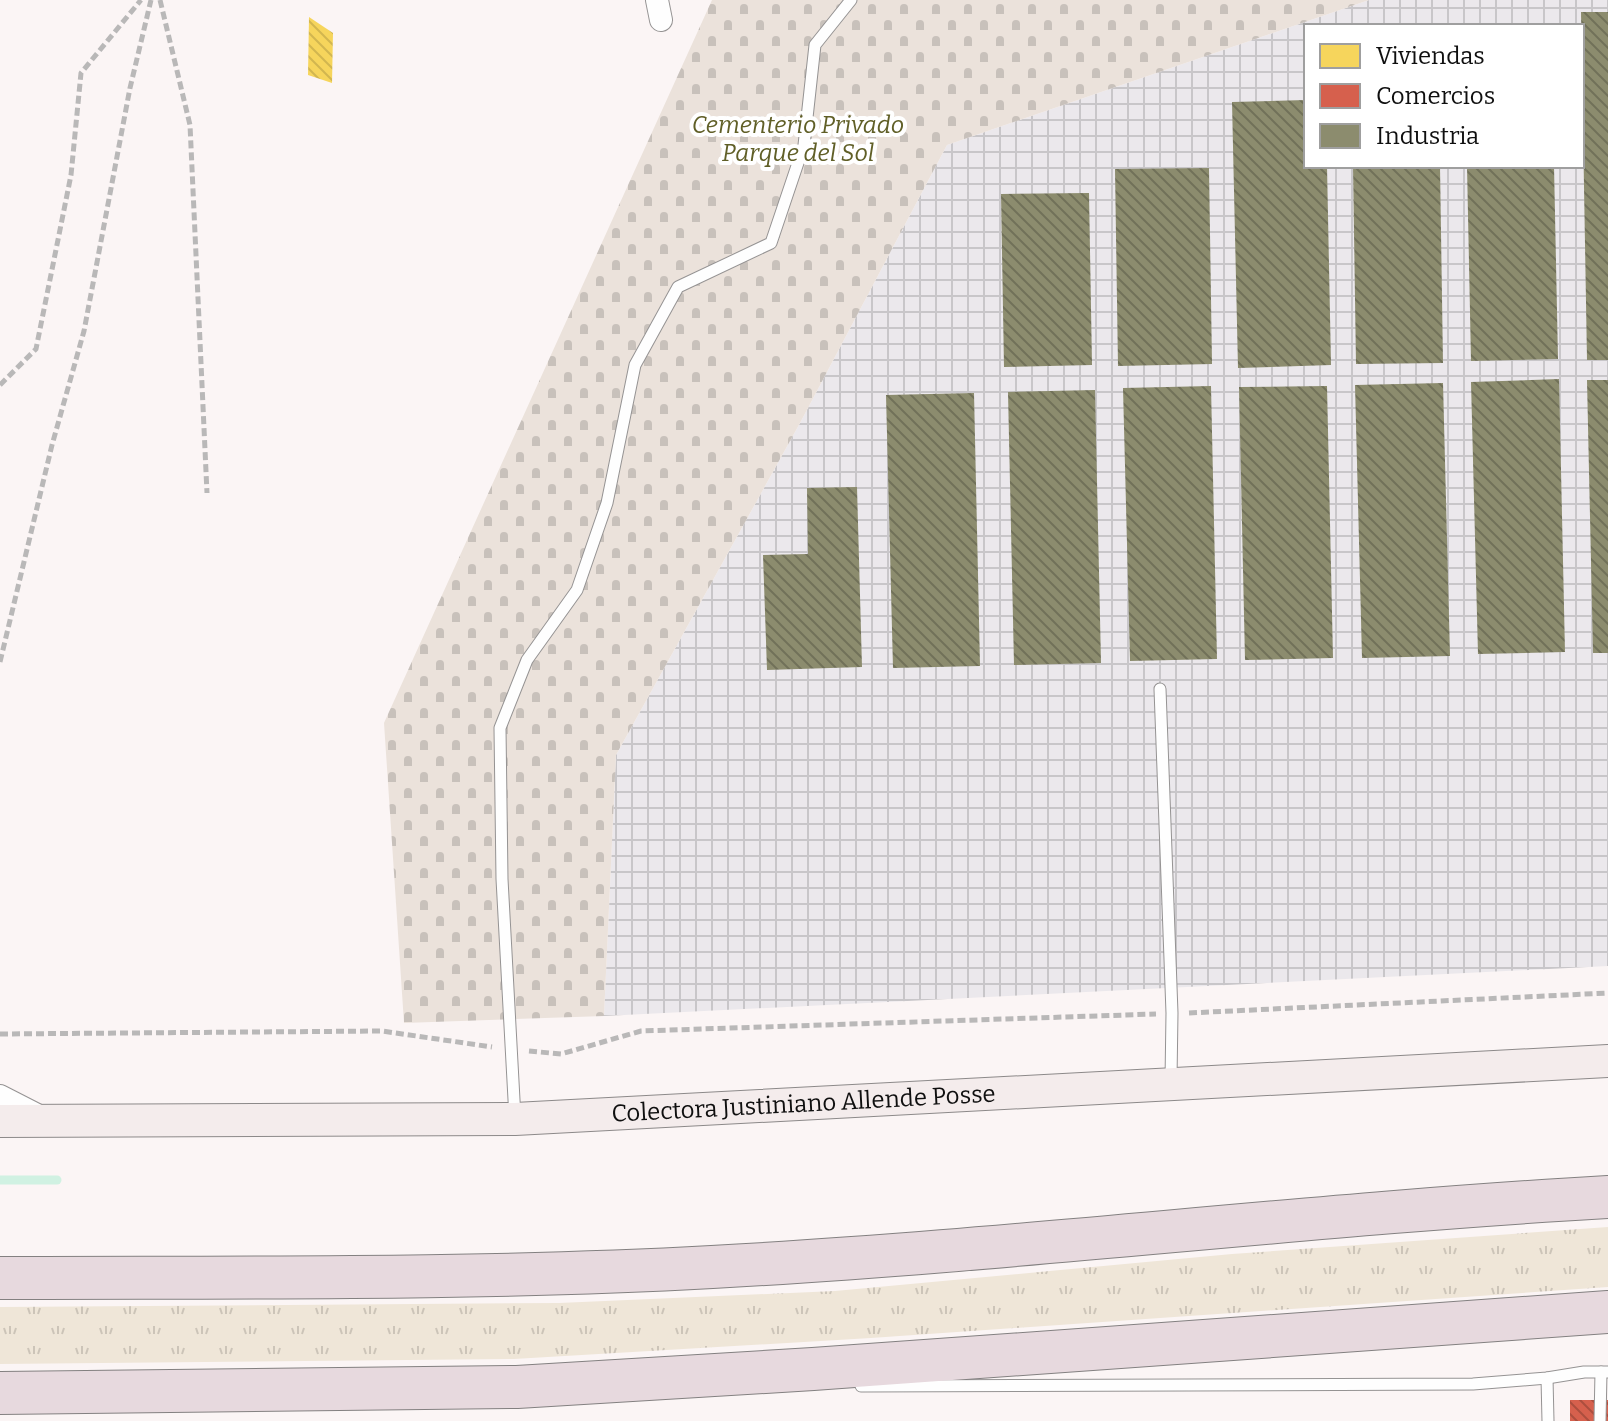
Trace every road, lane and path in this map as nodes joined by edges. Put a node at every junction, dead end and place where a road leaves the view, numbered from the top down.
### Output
1 (141, 0) edge
2 (151, 0) edge
3 (160, 0) edge
4 (851, 0) edge
5 (0, 385) edge
6 (207, 493) dead end
7 (0, 662) edge
8 (1160, 689) dead end
9 (1608, 993) edge
10 (1172, 1013) junction
11 (0, 1034) edge
12 (510, 1049) junction
13 (1608, 1061) edge
14 (1171, 1084) junction
15 (0, 1096) edge
16 (515, 1119) junction
17 (0, 1121) edge
18 (47, 1121) junction
19 (1608, 1197) edge
20 (0, 1278) edge
21 (1608, 1312) edge
22 (1604, 1372) edge
23 (1547, 1378) junction
24 (745, 1386) dead end
25 (840, 1386) dead end
26 (524, 1387) junction
27 (0, 1393) edge
28 (1548, 1421) edge
29 (1600, 1421) edge

1 - 5 path
2 - 7 path
3 - 6 path
4 - 12 lane
8 - 10 lane
9 - 10 path
10 - 12 path
10 - 14 lane
11 - 12 path
12 - 16 lane
13 - 14 main road, Colectora Justiniano Allende Posse
14 - 16 main road, Colectora Justiniano Allende Posse
15 - 18 street
16 - 18 main road, Colectora Justiniano Allende Posse
17 - 18 main road, Colectora Justiniano Allende Posse
19 - 20 highway
21 - 26 highway
22 - 23 lane
22 - 29 lane
23 - 25 lane
23 - 28 lane
24 - 26 lane
26 - 27 highway

